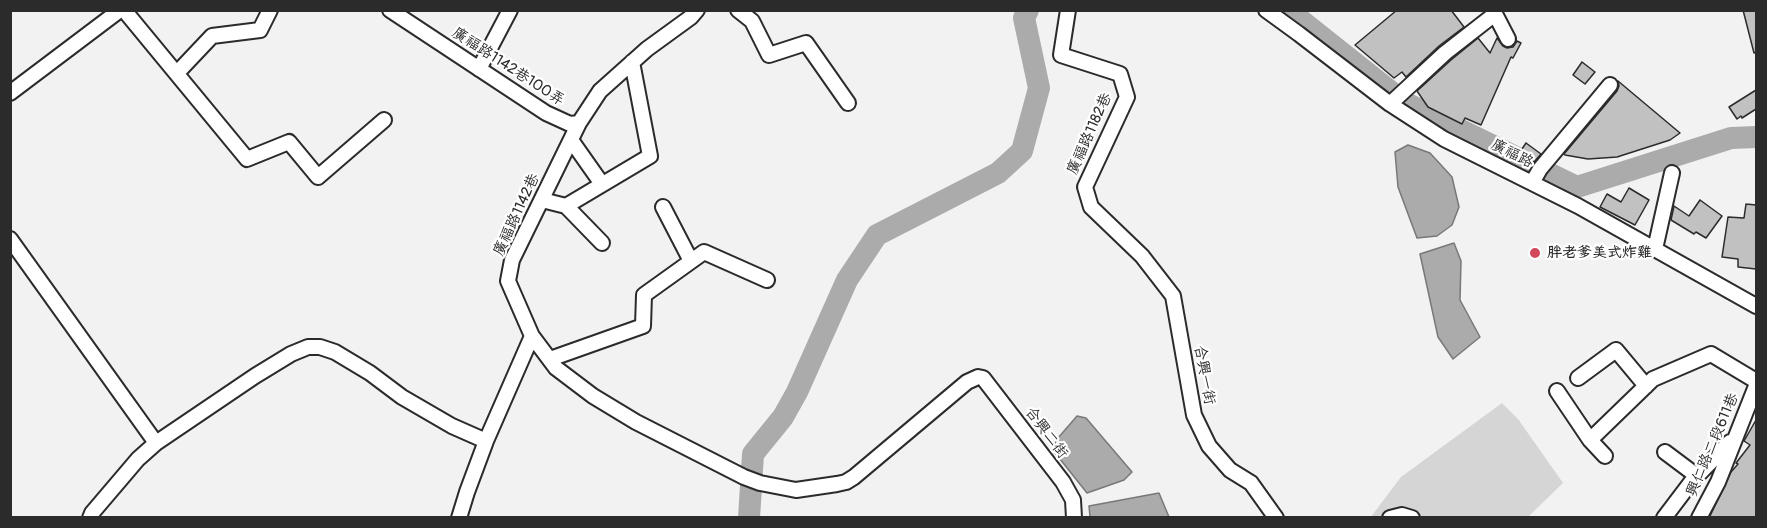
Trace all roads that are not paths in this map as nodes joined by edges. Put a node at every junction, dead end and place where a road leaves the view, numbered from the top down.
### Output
1 (122, 10) edge
2 (270, 10) edge
3 (390, 10) edge
4 (510, 10) edge
5 (697, 10) edge
6 (738, 10) edge
7 (1068, 10) edge
8 (1266, 10) edge
9 (1494, 12) edge
10 (1508, 39) dead end
11 (632, 62) junction
12 (479, 69) junction
13 (177, 74) junction
14 (1610, 85) dead end
15 (10, 93) edge
16 (848, 103) dead end
17 (1391, 103) junction
18 (384, 120) dead end
19 (579, 123) junction
20 (571, 140) junction
21 (1671, 173) dead end
22 (1532, 183) junction
23 (602, 184) junction
24 (542, 200) junction
25 (566, 206) junction
26 (663, 207) dead end
27 (10, 239) edge
28 (602, 243) dead end
29 (1655, 249) junction
30 (1142, 256) joint
31 (691, 261) junction
32 (767, 280) dead end
33 (1756, 306) edge
34 (532, 336) junction
35 (550, 359) junction
36 (978, 377) joint
37 (1578, 378) dead end
38 (1756, 381) edge
39 (1646, 386) junction
40 (1756, 386) edge
41 (1557, 391) dead end
42 (1736, 436) junction
43 (1590, 440) junction
44 (486, 441) junction
45 (156, 443) junction
46 (1665, 452) dead end
47 (1605, 456) dead end
48 (1697, 476) junction
49 (90, 518) edge
50 (459, 518) edge
51 (1074, 518) edge
52 (1276, 518) edge
53 (1390, 518) edge
54 (1412, 518) edge
55 (1664, 518) edge
56 (1699, 518) edge

1 - 13 street
1 - 15 street
2 - 13 street
3 - 12 street, 廣福路1142巷100弄
4 - 12 street
5 - 11 street, 廣福路1142巷
6 - 16 street
7 - 30 street, 廣福路1182巷
8 - 17 street, 廣福路
9 - 10 street
9 - 17 street
11 - 19 street, 廣福路1142巷
11 - 23 street
12 - 19 street, 廣福路1142巷100弄
13 - 18 street
14 - 22 street
17 - 22 street, 廣福路
19 - 20 street, 廣福路1142巷
20 - 23 street
20 - 24 street, 廣福路1142巷
21 - 29 street
22 - 29 street, 廣福路
23 - 25 street
24 - 25 street
24 - 34 street, 廣福路1142巷
25 - 28 street
26 - 31 street
27 - 45 street
29 - 33 street, 廣福路
30 - 52 street, 合興一街
31 - 32 street
31 - 35 street
34 - 35 street, 廣福路1142巷
34 - 44 street
35 - 36 street, 廣福路1142巷
36 - 51 street, 合興二街
37 - 39 street
38 - 39 street
39 - 43 street
40 - 42 street, 興仁路二段611巷
41 - 43 street
42 - 48 street
42 - 56 street, 興仁路二段611巷
43 - 47 street
44 - 45 street
44 - 50 street
45 - 49 street
46 - 48 street
48 - 55 street
53 - 54 street

